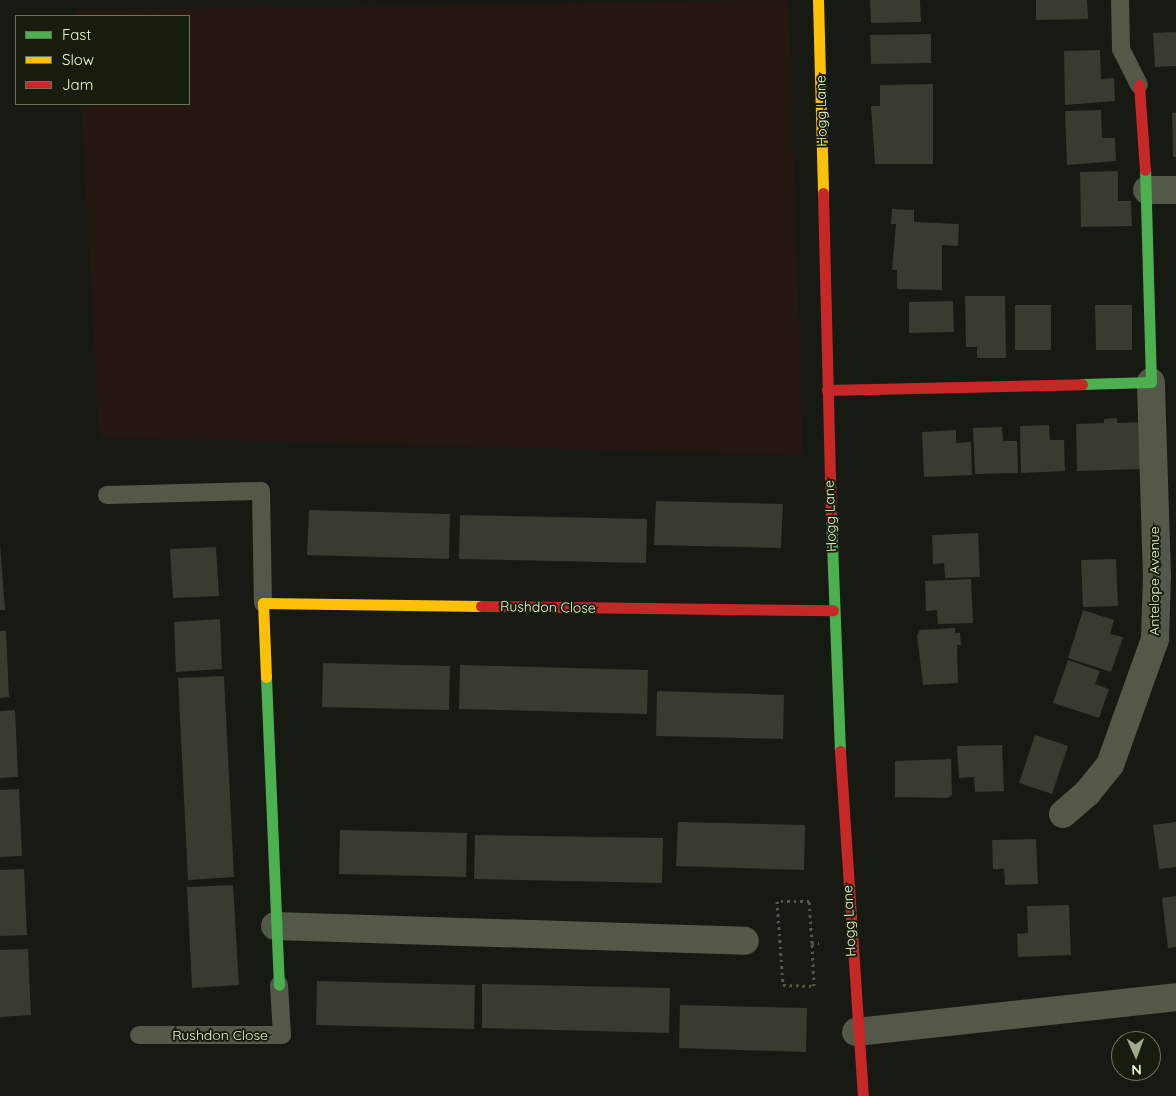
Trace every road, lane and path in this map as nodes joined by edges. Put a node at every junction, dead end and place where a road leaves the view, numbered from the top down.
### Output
1 (818, 0) edge
2 (1120, 0) edge
3 (1139, 85) joint
4 (1147, 190) junction
5 (1176, 190) edge
6 (1152, 382) junction
7 (827, 390) junction
8 (107, 495) dead end
9 (263, 604) junction
10 (833, 610) junction
11 (1063, 814) dead end
12 (275, 926) junction
13 (850, 941) junction
14 (745, 942) dead end
15 (812, 943) junction
16 (279, 985) joint
17 (1176, 997) edge
18 (856, 1032) junction
19 (139, 1035) dead end
20 (863, 1096) edge

1 - 7 street, Hogg Lane
2 - 3 lane, Antelope Avenue
3 - 4 street, Antelope Avenue
4 - 5 street
4 - 6 street, Antelope Avenue
6 - 7 street
6 - 11 street, Antelope Avenue
7 - 10 street, Hogg Lane
8 - 9 lane, Rushdon Close
9 - 10 street, Rushdon Close
9 - 12 street, Rushdon Close
10 - 13 street, Hogg Lane
12 - 14 street
12 - 16 street, Rushdon Close
13 - 15 path
13 - 18 street, Hogg Lane
15 - 15 path
16 - 19 lane, Rushdon Close
17 - 18 street
18 - 20 street, Hogg Lane

